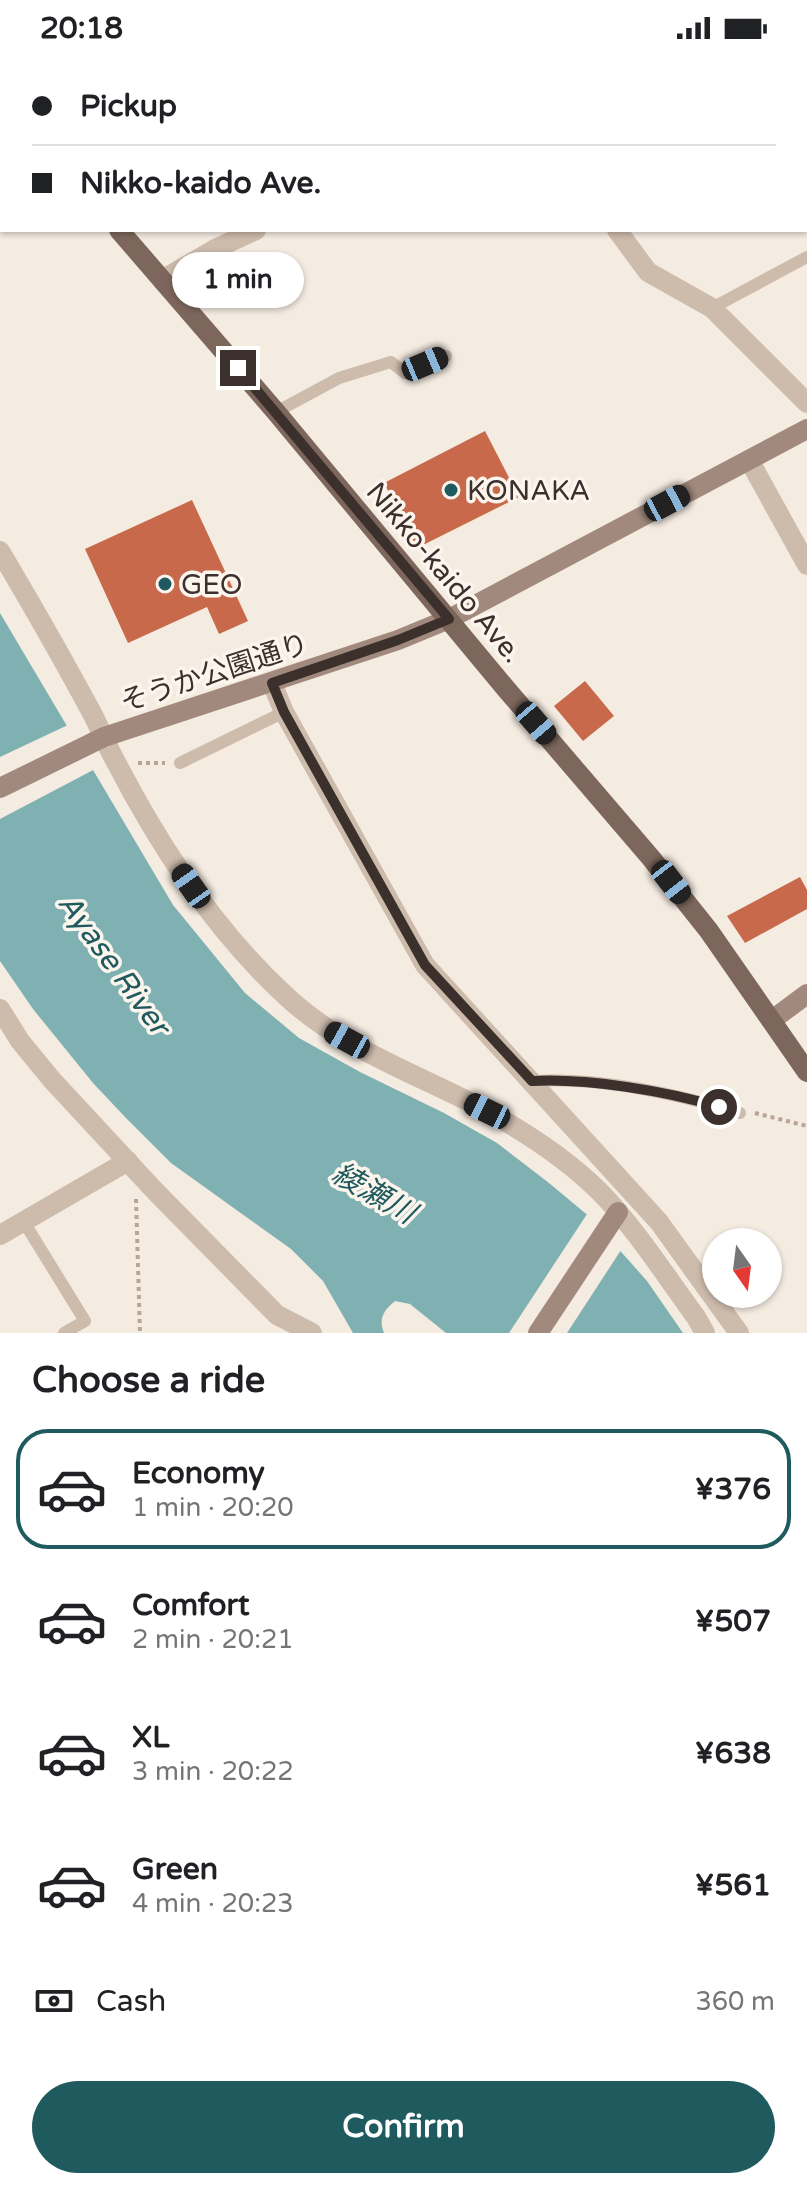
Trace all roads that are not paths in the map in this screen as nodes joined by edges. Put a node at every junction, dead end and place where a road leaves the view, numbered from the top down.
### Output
1 (121, 232) edge
2 (252, 232) edge
3 (618, 232) edge
4 (807, 257) edge
5 (162, 280) junction
6 (712, 308) junction
7 (446, 356) dead end
8 (807, 403) edge
9 (276, 412) junction
10 (807, 429) edge
11 (749, 460) junction
12 (0, 551) edge
13 (807, 565) edge
14 (449, 619) junction
15 (272, 683) junction
16 (284, 712) junction
17 (95, 741) junction
18 (180, 763) road end
19 (0, 788) edge
20 (807, 994) edge
21 (0, 1009) edge
22 (772, 1020) junction
23 (807, 1072) edge
24 (532, 1081) junction
25 (740, 1113) road end
26 (131, 1164) junction
27 (613, 1220) junction
28 (24, 1222) junction
29 (0, 1235) edge
30 (64, 1333) edge
31 (312, 1333) edge
32 (538, 1333) edge
33 (705, 1333) edge
34 (739, 1333) edge

1 - 5 main road, Nikko-kaido Ave.
2 - 5 street
3 - 6 street
4 - 6 lane
5 - 9 main road, Nikko-kaido Ave.
6 - 8 street
7 - 9 lane
9 - 14 main road, Nikko-kaido Ave.
10 - 11 street, そうか公園通り
11 - 13 street
11 - 14 street, そうか公園通り
12 - 17 street
14 - 15 street, そうか公園通り
14 - 22 main road, Nikko-kaido Ave.
15 - 16 street
15 - 17 street, そうか公園通り
16 - 18 lane
16 - 24 street
17 - 19 street, そうか公園通り
17 - 27 street
20 - 22 street
21 - 26 street
22 - 23 main road, Nikko-kaido Ave.
24 - 25 lane
24 - 34 street
26 - 28 street
26 - 31 street
27 - 32 street
27 - 33 street
28 - 29 street
28 - 30 lane

